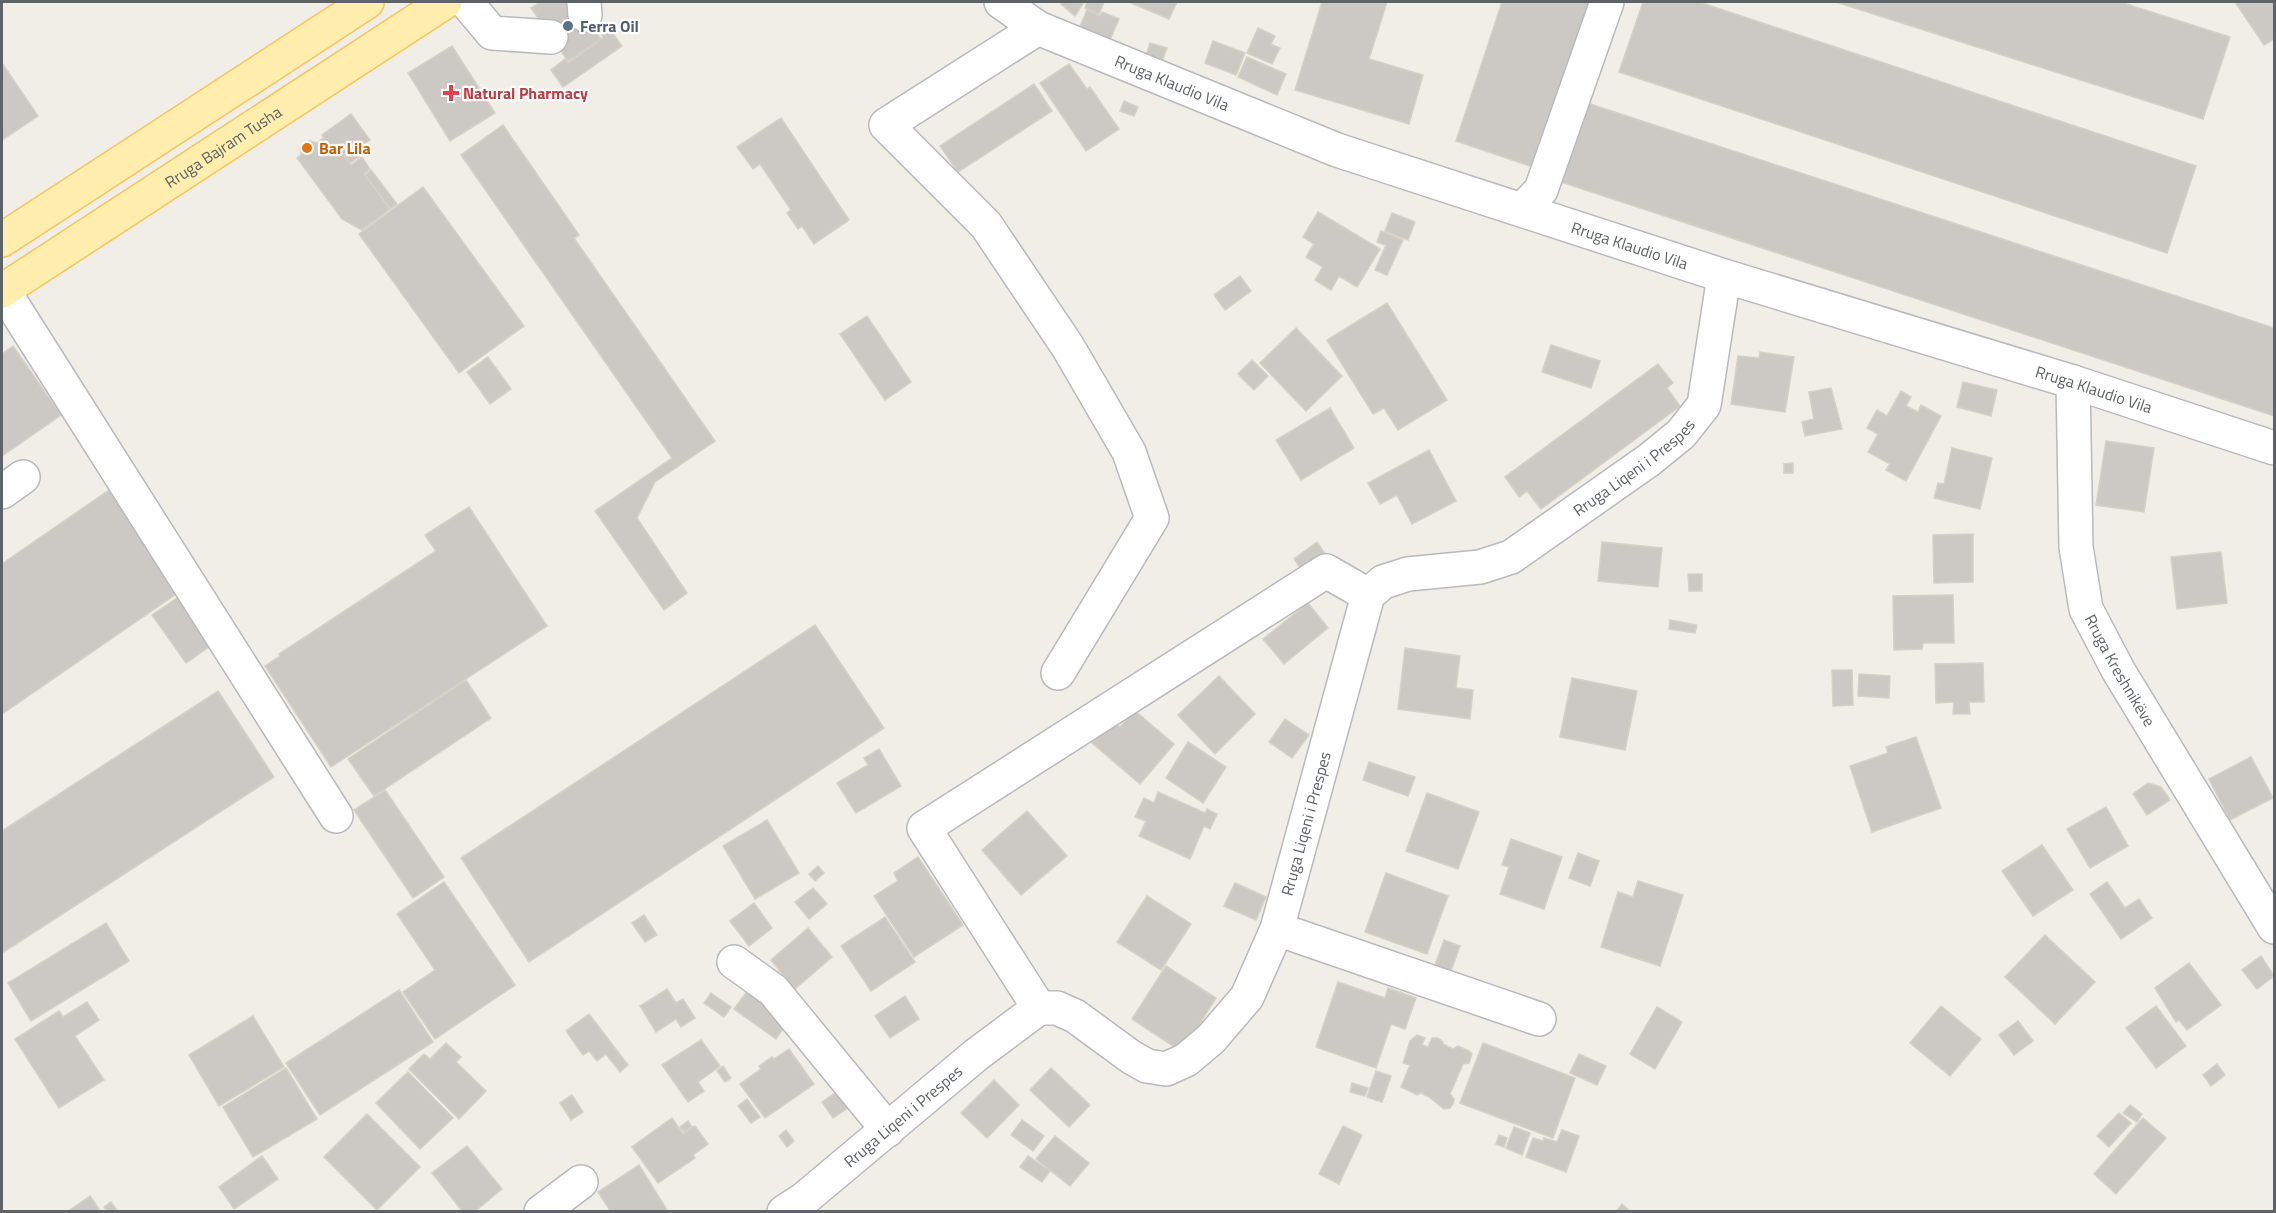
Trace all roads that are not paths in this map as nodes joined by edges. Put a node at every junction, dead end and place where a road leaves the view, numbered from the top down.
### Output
1 (445, 2) edge
2 (466, 2) edge
3 (1001, 2) edge
4 (1607, 2) edge
5 (361, 3) edge
6 (1038, 28) junction
7 (551, 37) dead end
8 (1523, 209) junction
9 (2, 240) edge
10 (1724, 276) junction
11 (2, 290) edge
12 (2073, 381) junction
13 (2274, 447) edge
14 (1368, 595) junction
15 (1058, 673) dead end
16 (336, 816) dead end
17 (2274, 927) edge
18 (1277, 929) junction
19 (734, 962) dead end
20 (1039, 1008) junction
21 (1539, 1019) dead end
22 (888, 1130) junction
23 (581, 1182) dead end
24 (541, 1212) edge
25 (784, 1212) edge

1 - 11 main road, Rruga Bajram Tusha
2 - 7 street
3 - 6 street, Rruga Klaudio Vila
4 - 8 street
5 - 9 main road
6 - 8 street, Rruga Klaudio Vila
6 - 15 street
8 - 10 street, Rruga Klaudio Vila
10 - 12 street, Rruga Klaudio Vila
10 - 14 street, Rruga Liqeni i Prespes
11 - 16 street
12 - 13 street, Rruga Klaudio Vila
12 - 17 street, Rruga Kreshnikëve
14 - 18 street, Rruga Liqeni i Prespes
14 - 20 street
18 - 20 street, Rruga Liqeni i Prespes
18 - 21 street
19 - 22 street
20 - 22 street, Rruga Liqeni i Prespes
22 - 25 street, Rruga Liqeni i Prespes
23 - 24 street

